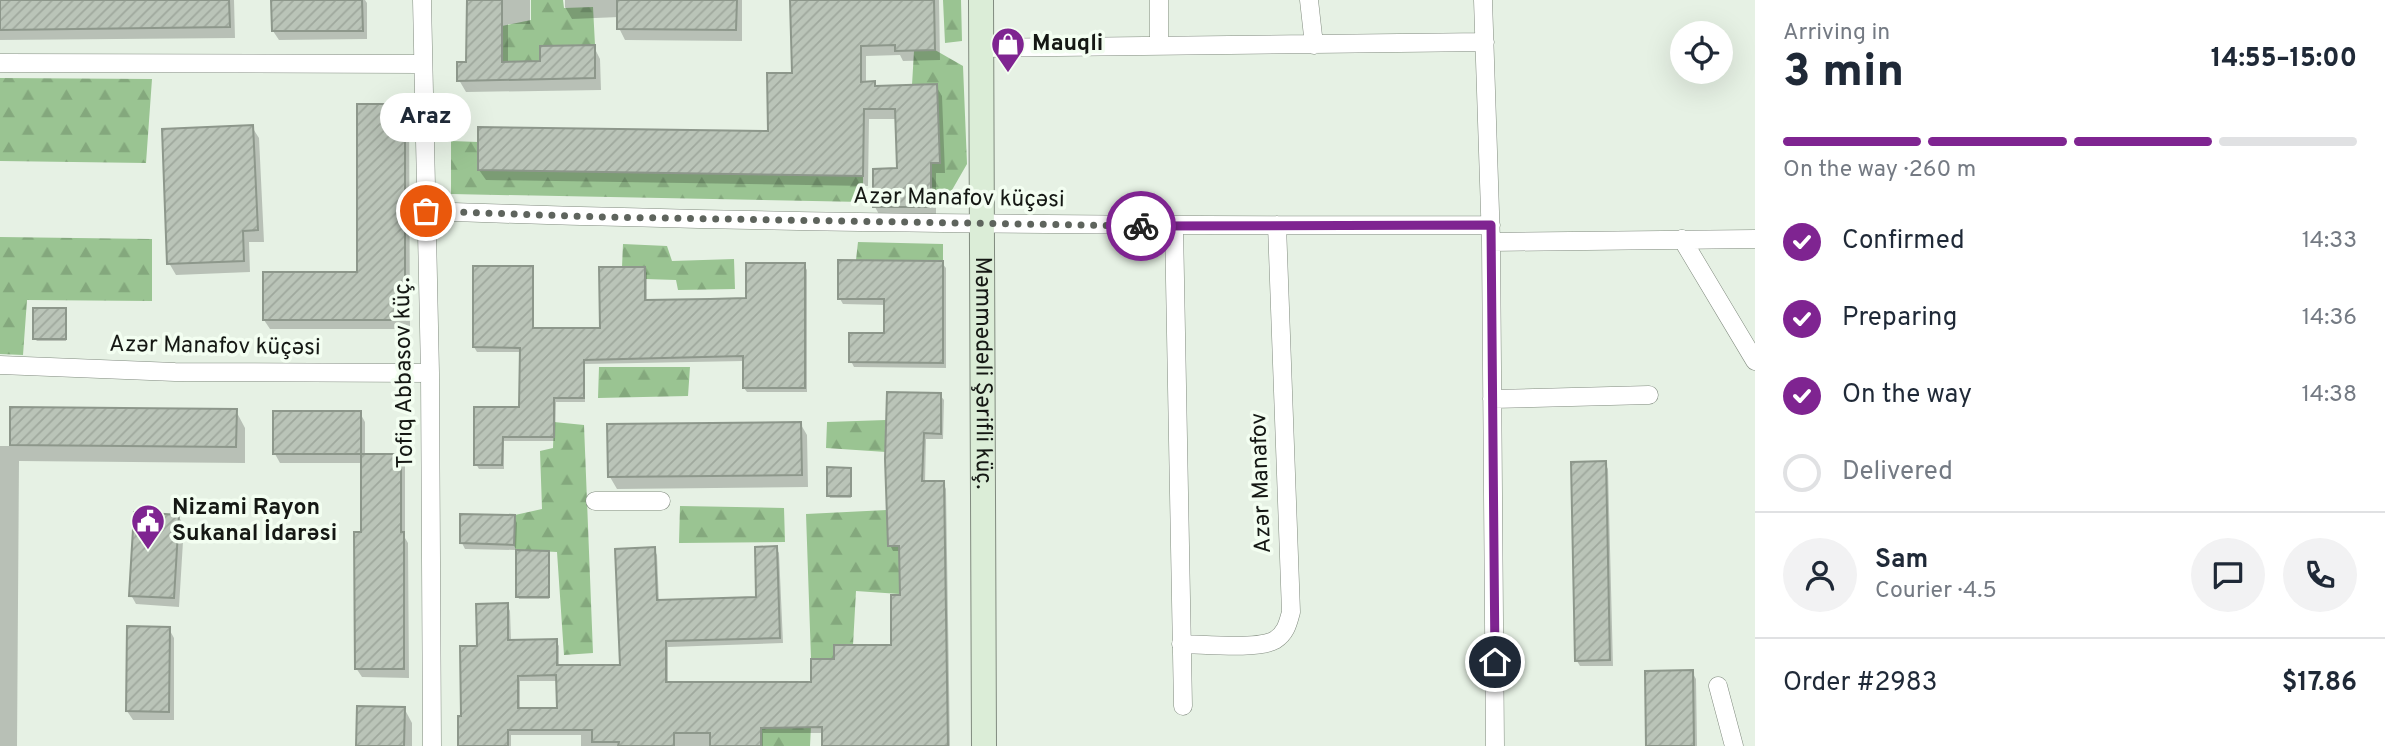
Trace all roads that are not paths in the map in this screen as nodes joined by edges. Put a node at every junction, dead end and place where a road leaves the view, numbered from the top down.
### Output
1 (422, 0) edge
2 (981, 0) edge
3 (1159, 0) edge
4 (1309, 0) edge
5 (1483, 0) edge
6 (1485, 41) junction
7 (1159, 44) junction
8 (1314, 45) junction
9 (981, 48) junction
10 (0, 62) edge
11 (423, 64) junction
12 (426, 211) junction
13 (982, 225) junction
14 (1277, 225) junction
15 (1174, 226) junction
16 (1491, 234) junction
17 (1682, 239) junction
18 (1755, 239) edge
19 (1755, 361) edge
20 (0, 365) edge
21 (430, 373) junction
22 (1649, 395) dead end
23 (1492, 399) junction
24 (595, 501) dead end
25 (661, 501) dead end
26 (1181, 644) junction
27 (1718, 685) dead end
28 (1183, 706) dead end
29 (432, 746) edge
30 (984, 746) edge
31 (1495, 746) edge
32 (1734, 746) edge

1 - 11 street, Tofiq Abbasov küç.
2 - 9 street, Məmmədəli Şərifli küç.
3 - 7 street
4 - 8 street
5 - 6 street
6 - 8 street
6 - 16 street
7 - 8 street
7 - 9 street
9 - 13 street, Məmmədəli Şərifli küç.
10 - 11 street
11 - 12 street, Tofiq Abbasov küç.
12 - 13 street, Azər Manafov küçəsi
12 - 21 street, Tofiq Abbasov küç.
13 - 15 street, Azər Manafov küçəsi
13 - 30 street, Məmmədəli Şərifli küç.
14 - 15 street, Azər Manafov küçəsi
14 - 16 street, Azər Manafov küçəsi
14 - 26 street, Azər Manafov
15 - 26 street
16 - 17 street, Azər Manafov küçəsi
16 - 23 street
17 - 18 street, Azər Manafov küçəsi
17 - 19 street
20 - 21 street, Azər Manafov küçəsi
21 - 29 street, Tofiq Abbasov küç.
22 - 23 street
23 - 31 street
24 - 25 street
26 - 28 street
27 - 32 street

